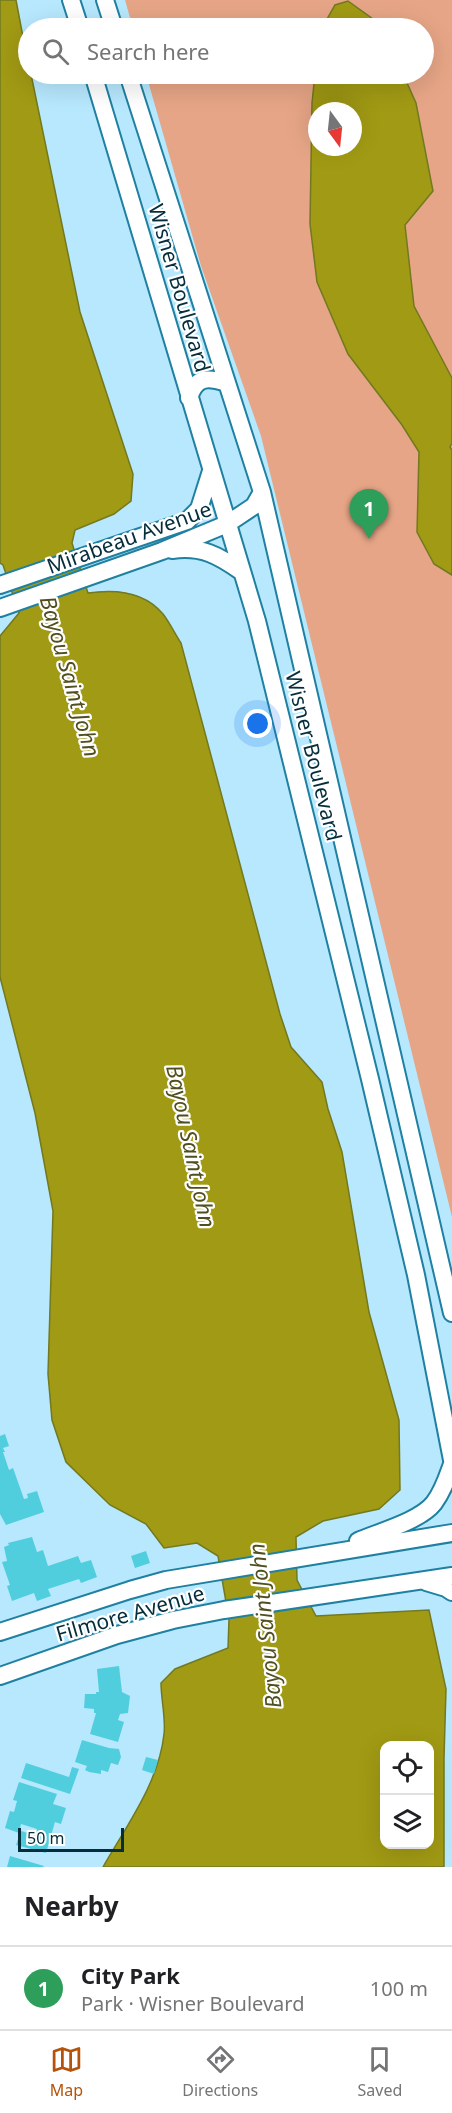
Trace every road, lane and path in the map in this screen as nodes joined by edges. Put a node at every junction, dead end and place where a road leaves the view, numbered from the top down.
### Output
1 (71, 0) edge
2 (105, 0) edge
3 (77, 18) edge
4 (111, 18) edge
5 (96, 84) edge
6 (131, 84) edge
7 (226, 383) junction
8 (189, 398) junction
9 (211, 471) junction
10 (262, 492) junction
11 (227, 525) junction
12 (162, 551) junction
13 (242, 572) junction
14 (0, 585) edge
15 (0, 608) edge
16 (452, 1313) edge
17 (452, 1460) edge
18 (452, 1464) edge
19 (452, 1533) edge
20 (333, 1551) junction
21 (452, 1576) edge
22 (419, 1581) junction
23 (452, 1592) edge
24 (0, 1632) edge
25 (0, 1676) edge

1 - 3 street
2 - 4 street
5 - 8 street, Wisner Boulevard
6 - 7 street, Wisner Boulevard
7 - 8 street
7 - 10 street, Wisner Boulevard
8 - 9 street, Wisner Boulevard
9 - 11 street, Wisner Boulevard
9 - 14 street, Mirabeau Avenue
10 - 11 street, Mirabeau Avenue
10 - 16 street, Wisner Boulevard
11 - 12 street, Mirabeau Avenue
11 - 13 street, Wisner Boulevard
12 - 13 street
12 - 15 street, Mirabeau Avenue
13 - 17 street, Wisner Boulevard
18 - 20 street
19 - 20 street, Filmore Avenue
20 - 24 street, Filmore Avenue
21 - 22 street, Filmore Avenue
22 - 23 street
22 - 25 street, Filmore Avenue

